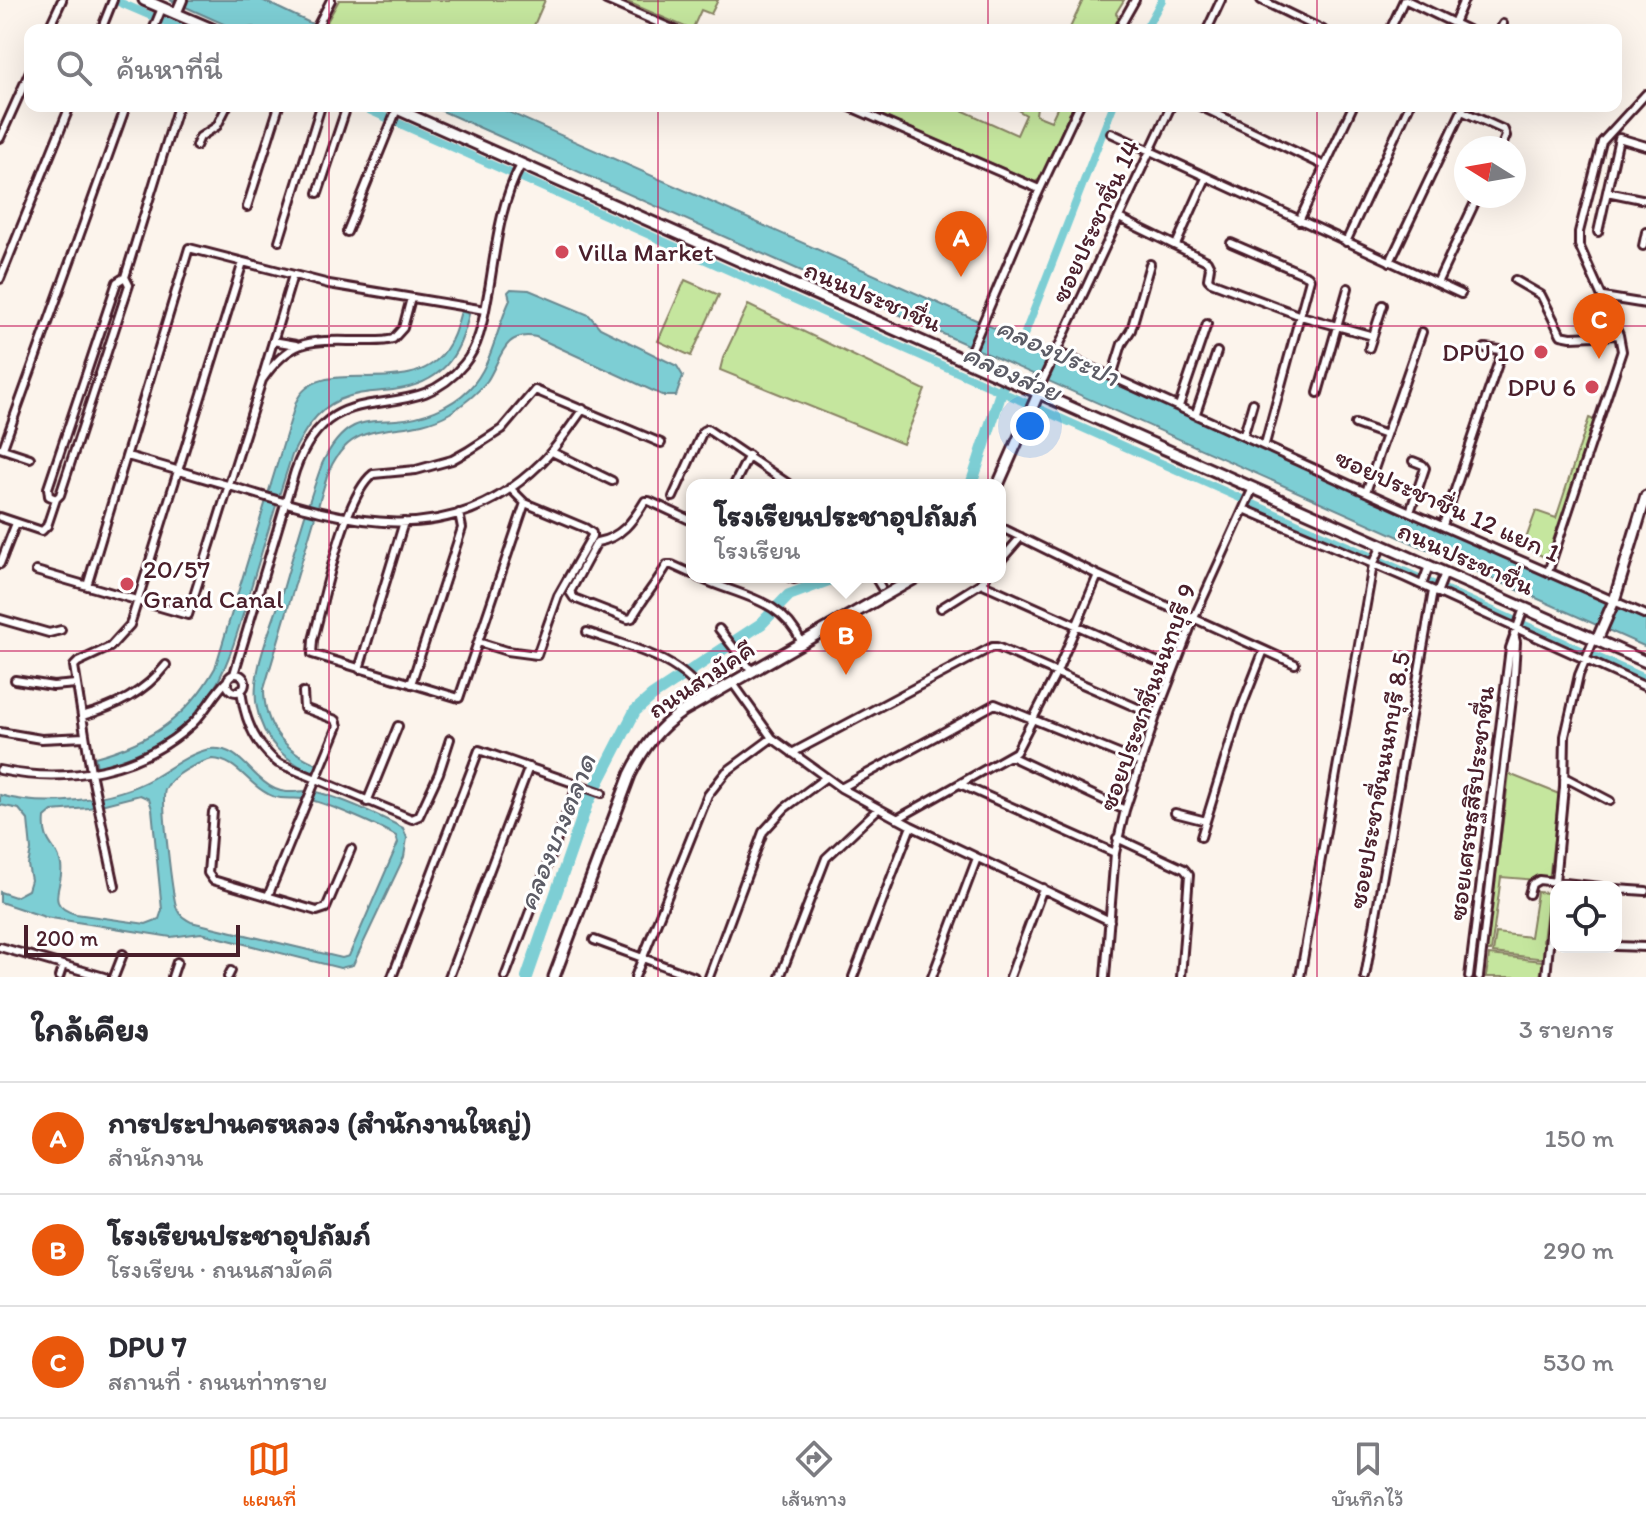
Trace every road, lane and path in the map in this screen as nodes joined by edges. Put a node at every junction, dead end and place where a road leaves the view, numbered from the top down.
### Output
1 (62, 0) edge
2 (113, 0) edge
3 (144, 0) edge
4 (331, 0) edge
5 (606, 0) edge
6 (1135, 0) edge
7 (1221, 0) edge
8 (1261, 0) edge
9 (1405, 0) edge
10 (1464, 0) edge
11 (179, 7) edge
12 (160, 11) junction
13 (1452, 22) junction
14 (51, 24) edge
15 (103, 24) edge
16 (156, 24) edge
17 (201, 24) edge
18 (319, 24) edge
19 (661, 24) edge
20 (1121, 24) edge
21 (1210, 24) edge
22 (1311, 24) edge
23 (1393, 24) edge
24 (1456, 24) edge
25 (24, 84) edge
26 (1646, 94) edge
27 (68, 112) edge
28 (124, 112) edge
29 (176, 112) edge
30 (224, 112) edge
31 (277, 112) edge
32 (319, 112) edge
33 (345, 112) edge
34 (393, 112) edge
35 (395, 112) edge
36 (862, 112) edge
37 (1076, 112) edge
38 (1168, 112) edge
39 (1212, 112) edge
40 (1351, 112) edge
41 (1406, 112) edge
42 (1461, 112) edge
43 (1470, 112) edge
44 (1614, 128) junction
45 (1111, 133) dead end
46 (1506, 136) edge
47 (0, 138) edge
48 (1619, 138) junction
49 (196, 146) dead end
50 (1646, 146) edge
51 (1150, 151) junction
52 (1325, 166) junction
53 (520, 168) junction
54 (1206, 178) junction
55 (1039, 189) junction
56 (1607, 192) junction
57 (318, 193) dead end
58 (1646, 200) edge
59 (247, 207) dead end
60 (1472, 208) edge
61 (1119, 218) junction
62 (1299, 221) junction
63 (347, 232) dead end
64 (1598, 232) dead end
65 (1646, 232) edge
66 (279, 241) dead end
67 (1346, 242) junction
68 (1231, 243) dead end
69 (1176, 245) junction
70 (1643, 246) dead end
71 (243, 262) junction
72 (1390, 262) junction
73 (1150, 264) dead end
74 (293, 275) junction
75 (125, 277) junction
76 (0, 279) edge
77 (1515, 280) dead end
78 (1437, 283) junction
79 (1348, 288) dead end
80 (1461, 294) dead end
81 (1603, 297) junction
82 (411, 298) junction
83 (1646, 304) edge
84 (1383, 305) dead end
85 (485, 310) junction
86 (1301, 316) junction
87 (104, 323) junction
88 (1207, 324) dead end
89 (116, 326) junction
90 (1336, 326) junction
91 (1422, 332) dead end
92 (1619, 335) junction
93 (1373, 336) junction
94 (273, 341) junction
95 (296, 345) junction
96 (1369, 348) dead end
97 (1485, 348) dead end
98 (1055, 352) junction
99 (1217, 352) dead end
100 (969, 356) junction
101 (1112, 376) junction
102 (262, 380) junction
103 (1043, 380) dead end
104 (1318, 393) dead end
105 (1038, 396) junction
106 (1253, 403) dead end
107 (1179, 406) junction
108 (77, 408) junction
109 (583, 409) junction
110 (88, 411) junction
111 (1196, 413) junction
112 (1355, 424) dead end
113 (1244, 434) junction
114 (1386, 435) junction
115 (661, 443) dead end
116 (1265, 444) junction
117 (1, 448) edge
118 (552, 452) junction
119 (749, 455) junction
120 (127, 456) junction
121 (30, 458) dead end
122 (1413, 461) dead end
123 (177, 470) junction
124 (737, 479) edge
125 (782, 479) edge
126 (1001, 479) edge
127 (612, 481) dead end
128 (228, 485) junction
129 (510, 488) junction
130 (1252, 492) junction
131 (1366, 492) junction
132 (1646, 496) edge
133 (673, 497) dead end
134 (56, 499) junction
135 (525, 503) junction
136 (286, 505) junction
137 (1245, 508) junction
138 (1410, 512) junction
139 (459, 513) junction
140 (0, 517) edge
141 (686, 518) edge
142 (347, 519) junction
143 (404, 522) junction
144 (16, 523) junction
145 (1443, 525) junction
146 (1006, 530) edge
147 (1021, 537) junction
148 (1381, 548) junction
149 (1006, 554) edge
150 (0, 564) edge
151 (1374, 564) junction
152 (1428, 570) junction
153 (36, 571) dead end
154 (686, 571) edge
155 (1548, 572) junction
156 (1098, 575) junction
157 (1444, 577) junction
158 (719, 583) edge
159 (879, 583) edge
160 (907, 583) edge
161 (979, 583) edge
162 (990, 583) edge
163 (1422, 584) junction
164 (87, 586) junction
165 (881, 587) dead end
166 (1436, 591) junction
167 (136, 601) junction
168 (1614, 602) junction
169 (941, 608) dead end
170 (1522, 612) junction
171 (1646, 615) edge
172 (1194, 618) junction
173 (0, 619) edge
174 (1077, 627) junction
175 (719, 629) dead end
176 (1516, 629) junction
177 (61, 630) dead end
178 (587, 632) dead end
179 (1595, 640) junction
180 (478, 642) junction
181 (802, 643) junction
182 (1264, 650) junction
183 (1586, 658) junction
184 (1646, 662) edge
185 (1295, 664) dead end
186 (166, 665) dead end
187 (359, 669) junction
188 (1174, 669) junction
189 (752, 671) junction
190 (234, 674) junction
191 (1056, 674) junction
192 (15, 680) dead end
193 (227, 681) junction
194 (732, 682) junction
195 (76, 684) junction
196 (411, 684) junction
197 (1646, 687) edge
198 (241, 689) junction
199 (303, 692) dead end
200 (705, 698) junction
201 (82, 716) junction
202 (1156, 716) junction
203 (1035, 719) junction
204 (398, 726) dead end
205 (0, 732) edge
206 (85, 737) junction
207 (772, 738) junction
208 (450, 739) dead end
209 (792, 753) junction
210 (1010, 756) junction
211 (1141, 763) junction
212 (529, 767) junction
213 (0, 770) edge
214 (91, 772) junction
215 (1564, 777) junction
216 (825, 778) junction
217 (315, 780) junction
218 (578, 784) junction
219 (960, 784) junction
220 (841, 788) junction
221 (602, 793) dead end
222 (1610, 801) dead end
223 (367, 802) junction
224 (878, 809) junction
225 (1125, 810) junction
226 (213, 812) dead end
227 (1175, 813) dead end
228 (897, 819) junction
229 (1206, 821) junction
230 (911, 826) junction
231 (1201, 837) dead end
232 (1117, 838) junction
233 (351, 849) dead end
234 (1115, 853) junction
235 (977, 858) junction
236 (1550, 881) edge
237 (1555, 881) edge
238 (115, 886) dead end
239 (1043, 888) junction
240 (1622, 889) edge
241 (1646, 891) edge
242 (1529, 894) dead end
243 (268, 896) junction
244 (1110, 921) junction
245 (594, 940) dead end
246 (1622, 946) edge
247 (0, 947) edge
248 (1646, 947) edge
249 (1550, 953) edge
250 (123, 954) dead end
251 (642, 958) junction
252 (177, 962) dead end
253 (63, 965) junction
254 (59, 977) edge
255 (104, 977) edge
256 (114, 977) edge
257 (172, 977) edge
258 (392, 977) edge
259 (449, 977) edge
260 (505, 977) edge
261 (554, 977) edge
262 (635, 977) edge
263 (694, 977) edge
264 (709, 977) edge
265 (780, 977) edge
266 (853, 977) edge
267 (932, 977) edge
268 (1010, 977) edge
269 (1105, 977) edge
270 (1181, 977) edge
271 (1300, 977) edge
272 (1365, 977) edge
273 (1469, 977) edge
274 (1479, 977) edge
275 (1546, 977) edge

1 - 14 street
2 - 15 street
3 - 12 main road
4 - 18 street
5 - 19 street
6 - 20 street
7 - 21 street
8 - 22 street
9 - 13 street
9 - 23 street
10 - 13 street
11 - 12 main road
11 - 17 main road
12 - 16 street
13 - 24 street
25 - 47 street
26 - 44 street
27 - 76 street
28 - 117 street
29 - 75 street
30 - 49 street
31 - 59 street
32 - 66 street
33 - 57 street
34 - 63 street
35 - 53 main road, ถนนประชาชื่น
36 - 55 street
37 - 55 street
38 - 51 street, ซอยประชาชื่น 14
39 - 52 street
40 - 52 street
41 - 67 street
42 - 72 street
43 - 46 street
44 - 48 street
44 - 81 street
45 - 51 street
48 - 50 street
48 - 56 street
51 - 54 street
51 - 61 street, ซอยประชาชื่น 14
52 - 62 street
53 - 85 street
53 - 100 main road, ถนนประชาชื่น
54 - 62 street
54 - 69 street
55 - 100 street
56 - 58 street
56 - 64 street
60 - 78 street
61 - 69 street
61 - 98 street, ซอยประชาชื่น 14
62 - 67 street
65 - 70 street
67 - 72 street
68 - 86 street
69 - 86 street
71 - 74 street
71 - 120 street
71 - 123 street
72 - 78 street
73 - 101 street
74 - 82 street
74 - 94 street
75 - 87 street
75 - 89 street
77 - 92 street
78 - 80 street
79 - 90 street
81 - 83 street
81 - 92 street
82 - 85 street
82 - 95 street
84 - 93 street
85 - 136 street
86 - 90 street
86 - 116 street
87 - 89 street
87 - 108 street
88 - 107 street
89 - 110 street
90 - 93 street
90 - 104 street
91 - 114 street
92 - 155 street
93 - 96 street
94 - 95 street
94 - 102 street
95 - 102 street
97 - 145 street
98 - 101 street, ซอยประชาชื่น 12 แยก 1
98 - 103 street, ซอยประชาชื่น 14
99 - 111 street
100 - 105 main road, ถนนประชาชื่น
101 - 107 street, ซอยประชาชื่น 12 แยก 1
102 - 128 street
105 - 126 main road
105 - 130 main road, ถนนประชาชื่น
106 - 113 street
107 - 111 street, ซอยประชาชื่น 12 แยก 1
108 - 110 street
108 - 134 street
109 - 115 street
109 - 118 street
109 - 142 street
110 - 134 street
111 - 113 street, ซอยประชาชื่น 12 แยก 1
112 - 114 street
113 - 116 street, ซอยประชาชื่น 12 แยก 1
114 - 131 street
116 - 131 street, ซอยประชาชื่น 12 แยก 1
117 - 121 street
118 - 127 street
118 - 129 street
119 - 124 street
119 - 125 street
119 - 133 street
120 - 123 street
120 - 164 street
122 - 138 street
123 - 128 street
123 - 167 street
128 - 136 street
128 - 167 street
129 - 135 street
129 - 139 street
130 - 137 street, ซอยประชาชื่นนนทบุรี 9
130 - 148 main road, ถนนประชาชื่น
131 - 138 street, ซอยประชาชื่น 12 แยก 1
132 - 168 main road
134 - 144 street
135 - 180 street
135 - 180 street
136 - 142 street
136 - 190 street
137 - 151 street
137 - 172 street, ซอยประชาชื่นนนทบุรี 9
138 - 145 street, ซอยประชาชื่น 12 แยก 1
139 - 143 street
139 - 196 street
140 - 144 street
141 - 154 street
142 - 143 street
142 - 187 street
143 - 187 street
144 - 150 street
145 - 155 street, ซอยประชาชื่น 12 แยก 1
146 - 147 street
147 - 149 street
147 - 156 street
148 - 151 street
148 - 152 main road, ถนนประชาชื่น
151 - 163 street
151 - 271 street
152 - 157 main road, ถนนประชาชื่น
152 - 163 street
153 - 164 street
155 - 168 street, ซอยประชาชื่น 12 แยก 1
156 - 172 street
156 - 174 street
157 - 166 street, ซอยประชาชื่นนนทบุรี 8.5
157 - 170 main road, ถนนประชาชื่น
158 - 181 street
159 - 165 street
160 - 181 main road, ถนนสามัคคี
161 - 169 street
162 - 174 street
163 - 166 street
164 - 167 street
166 - 176 street
166 - 272 street, ซอยประชาชื่นนนทบุรี 8.5
167 - 195 street
168 - 171 street, ซอยประชาชื่น 12 แยก 1
168 - 179 main road
170 - 176 street, ซอยเศรษฐสิริประชาชื่น
170 - 179 main road, ถนนประชาชื่น
172 - 182 street
172 - 188 street, ซอยประชาชื่นนนทบุรี 9
173 - 177 street
174 - 188 street
174 - 191 street
175 - 189 street
176 - 183 street
176 - 273 street, ซอยเศรษฐสิริประชาชื่น
176 - 274 street, ซอยเศรษฐสิริประชาชื่น
178 - 200 street
179 - 183 street
179 - 184 main road, ถนนประชาชื่น
180 - 196 street
181 - 189 main road, ถนนสามัคคี
182 - 185 street
182 - 229 street
183 - 197 street
183 - 215 street
186 - 201 street
187 - 196 street
188 - 202 street, ซอยประชาชื่นนนทบุรี 9
189 - 194 main road, ถนนสามัคคี
190 - 193 street
190 - 198 street
191 - 202 street
191 - 203 street
191 - 209 street
192 - 195 street
193 - 198 street
193 - 214 street
194 - 200 main road, ถนนสามัคคี
194 - 207 street
195 - 201 street
198 - 217 street
199 - 217 street
200 - 261 main road, ถนนสามัคคี
201 - 206 street
202 - 211 street, ซอยประชาชื่นนนทบุรี 9
203 - 210 street
203 - 211 street
203 - 220 street
204 - 223 street
205 - 206 street
206 - 214 street
207 - 209 street
207 - 251 street
208 - 223 street
209 - 216 street
210 - 219 street
210 - 225 street
211 - 225 street, ซอยประชาชื่นนนทบุรี 9
212 - 218 street
212 - 258 street
212 - 259 street
213 - 214 street
214 - 238 street
215 - 222 street
215 - 237 street
216 - 220 street
216 - 264 street
217 - 223 street
217 - 243 street
218 - 221 street
218 - 260 street
219 - 228 street
219 - 234 street
220 - 224 street
224 - 228 street
224 - 265 street
225 - 232 street, ซอยประชาชื่นนนทบุรี 9
226 - 243 street
227 - 229 street
228 - 230 street
229 - 231 street
230 - 235 street
230 - 266 street
232 - 234 street, ซอยประชาชื่นนนทบุรี 9
232 - 270 street
233 - 243 street
234 - 244 street, ซอยประชาชื่นนนทบุรี 9
235 - 239 street
235 - 267 street
236 - 242 street
239 - 244 street
239 - 268 street
240 - 241 street
244 - 269 street, ซอยประชาชื่นนนทบุรี 9
245 - 251 street
246 - 248 street
247 - 253 street
249 - 275 street
250 - 256 street
251 - 262 street
251 - 263 street
252 - 257 street
253 - 254 street
253 - 255 street

